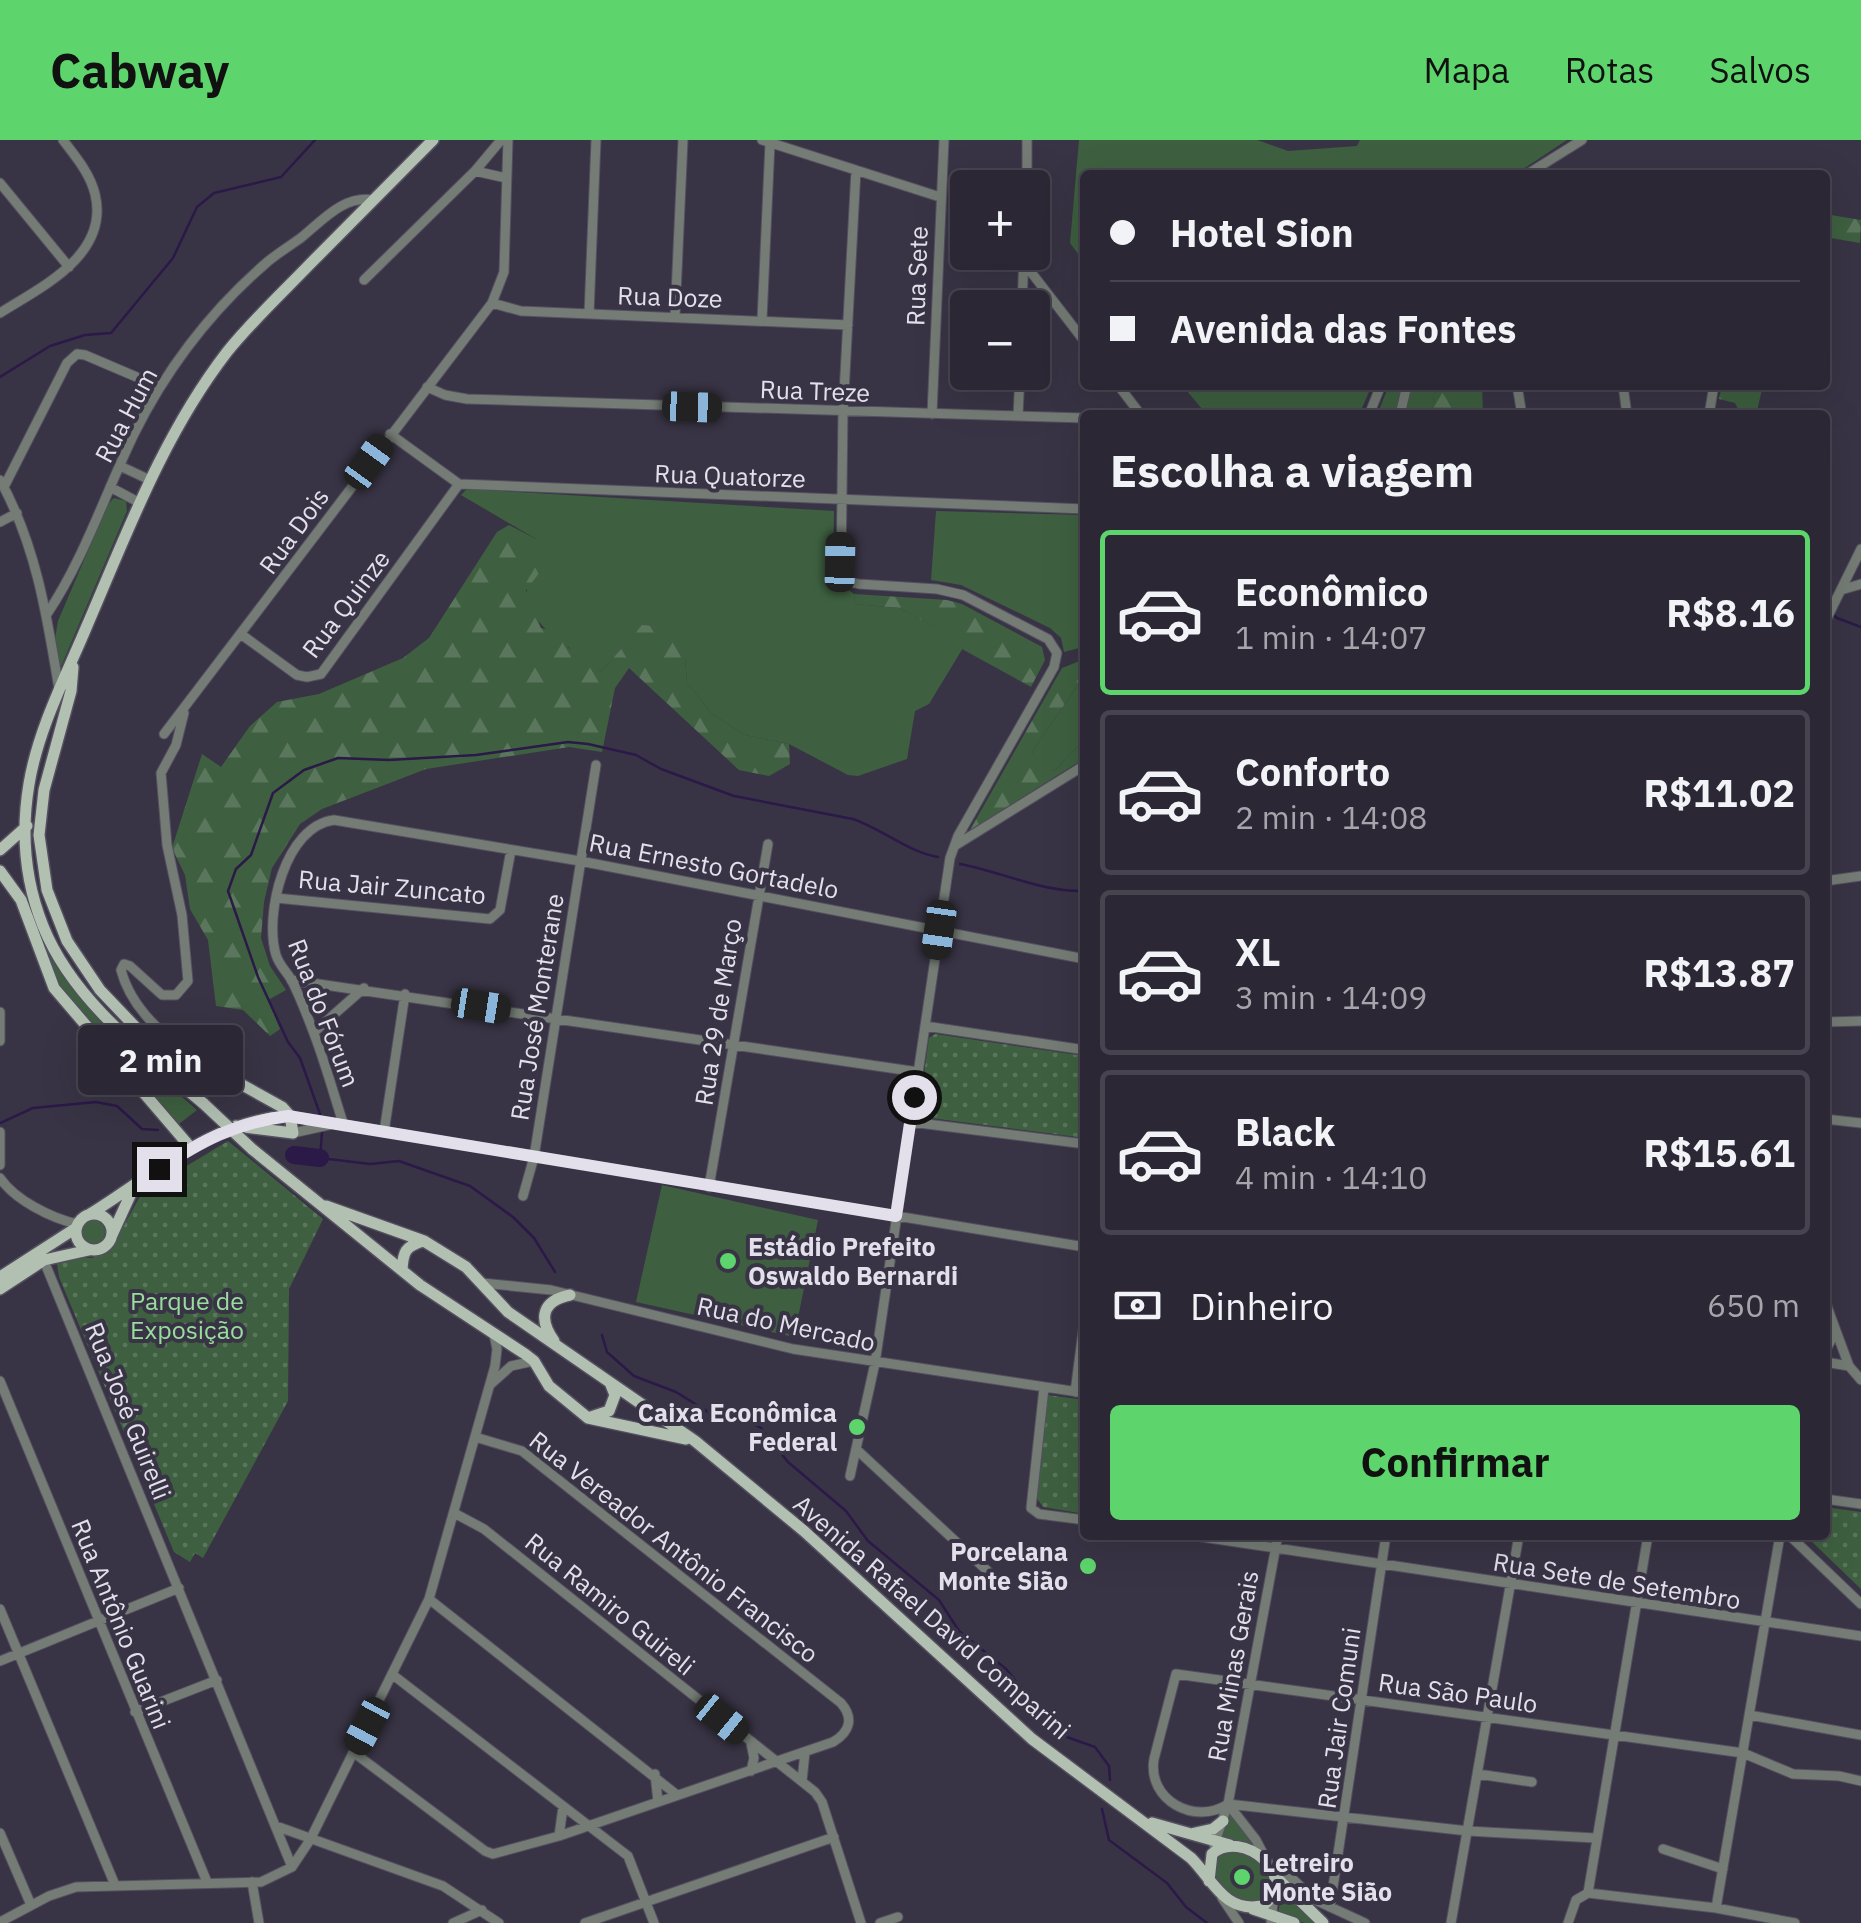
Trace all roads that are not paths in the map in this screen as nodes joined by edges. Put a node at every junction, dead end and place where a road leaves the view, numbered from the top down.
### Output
1 (63, 140) edge
2 (433, 140) edge
3 (504, 140) edge
4 (596, 140) edge
5 (683, 140) edge
6 (944, 140) edge
7 (1582, 140) edge
8 (766, 141) edge
9 (1028, 144) edge
10 (856, 170) junction
11 (1027, 170) edge
12 (1534, 170) edge
13 (475, 171) junction
14 (506, 178) junction
15 (0, 183) edge
16 (940, 197) junction
17 (374, 200) junction
18 (69, 268) junction
19 (1032, 270) edge
20 (364, 280) dead end
21 (1052, 300) joint
22 (492, 303) junction
23 (0, 313) edge
24 (590, 314) junction
25 (676, 316) junction
26 (762, 320) junction
27 (848, 325) junction
28 (1080, 336) edge
29 (160, 387) junction
30 (427, 387) junction
31 (1019, 390) edge
32 (1122, 390) edge
33 (1137, 410) edge
34 (843, 412) junction
35 (932, 414) junction
36 (1018, 416) junction
37 (1080, 418) edge
38 (390, 434) junction
39 (120, 466) junction
40 (150, 480) junction
41 (2, 483) edge
42 (459, 484) junction
43 (110, 488) junction
44 (841, 500) junction
45 (140, 503) junction
46 (1080, 509) edge
47 (18, 513) junction
48 (0, 522) edge
49 (1861, 549) edge
50 (1861, 584) edge
51 (1841, 590) junction
52 (1830, 612) edge
53 (47, 614) junction
54 (242, 634) junction
55 (73, 659) junction
56 (60, 691) junction
57 (185, 708) junction
58 (65, 713) junction
59 (164, 734) dead end
60 (596, 765) dead end
61 (1080, 768) edge
62 (334, 820) joint
63 (39, 825) junction
64 (22, 829) junction
65 (768, 844) dead end
66 (954, 847) junction
67 (0, 850) edge
68 (511, 850) junction
69 (40, 856) junction
70 (580, 861) junction
71 (27, 869) junction
72 (3, 874) edge
73 (1861, 876) edge
74 (1830, 879) edge
75 (47, 890) junction
76 (757, 895) junction
77 (276, 898) junction
78 (36, 904) junction
79 (939, 930) junction
80 (1080, 958) edge
81 (291, 980) junction
82 (364, 988) junction
83 (405, 994) junction
84 (0, 1012) edge
85 (557, 1017) junction
86 (1861, 1021) edge
87 (1830, 1022) edge
88 (925, 1026) junction
89 (314, 1032) junction
90 (0, 1040) edge
91 (732, 1044) junction
92 (1080, 1049) edge
93 (918, 1072) junction
94 (213, 1073) junction
95 (290, 1116) junction
96 (274, 1118) junction
97 (1830, 1120) edge
98 (911, 1122) junction
99 (1861, 1123) edge
100 (332, 1125) junction
101 (236, 1126) junction
102 (344, 1126) junction
103 (0, 1132) edge
104 (384, 1132) junction
105 (274, 1133) junction
106 (293, 1134) junction
107 (1080, 1143) edge
108 (1, 1144) edge
109 (191, 1148) junction
110 (534, 1157) junction
111 (0, 1165) edge
112 (0, 1178) edge
113 (709, 1187) junction
114 (132, 1188) junction
115 (523, 1196) dead end
116 (326, 1206) junction
117 (90, 1214) junction
118 (896, 1216) junction
119 (76, 1226) junction
120 (111, 1238) junction
121 (424, 1241) junction
122 (1080, 1246) edge
123 (88, 1250) junction
124 (41, 1255) junction
125 (402, 1270) junction
126 (0, 1277) edge
127 (482, 1283) junction
128 (0, 1289) edge
129 (570, 1295) junction
130 (1830, 1317) edge
131 (1835, 1333) junction
132 (494, 1335) junction
133 (1830, 1342) edge
134 (556, 1344) junction
135 (534, 1362) junction
136 (874, 1363) junction
137 (1830, 1363) edge
138 (1849, 1366) junction
139 (1861, 1380) edge
140 (0, 1381) edge
141 (610, 1383) junction
142 (489, 1386) junction
143 (1044, 1388) junction
144 (1080, 1393) edge
145 (588, 1418) junction
146 (475, 1437) junction
147 (695, 1441) junction
148 (856, 1449) junction
149 (850, 1476) dead end
150 (1830, 1500) edge
151 (1861, 1504) edge
152 (456, 1514) junction
153 (1080, 1519) edge
154 (1220, 1540) edge
155 (1277, 1540) edge
156 (1385, 1540) edge
157 (1517, 1540) edge
158 (1647, 1540) edge
159 (1779, 1540) edge
160 (1795, 1540) edge
161 (1275, 1549) junction
162 (1382, 1565) junction
163 (994, 1577) dead end
164 (1510, 1585) junction
165 (179, 1588) junction
166 (429, 1599) junction
167 (1636, 1604) junction
168 (1861, 1604) edge
169 (0, 1609) edge
170 (99, 1621) junction
171 (1765, 1623) junction
172 (1861, 1636) edge
173 (18, 1654) junction
174 (0, 1661) edge
175 (394, 1674) junction
176 (217, 1680) junction
177 (1250, 1682) junction
178 (1362, 1700) junction
179 (136, 1712) junction
180 (1750, 1715) junction
181 (1487, 1717) junction
182 (1612, 1735) junction
183 (1861, 1735) edge
184 (751, 1743) junction
185 (353, 1752) junction
186 (804, 1752) junction
187 (1743, 1753) junction
188 (777, 1762) junction
189 (751, 1771) junction
190 (655, 1774) junction
191 (1478, 1774) junction
192 (1861, 1780) edge
193 (802, 1782) junction
194 (1532, 1782) dead end
195 (678, 1795) junction
196 (658, 1802) junction
197 (1228, 1804) junction
198 (563, 1807) junction
199 (616, 1816) junction
200 (1345, 1816) junction
201 (1143, 1820) junction
202 (1222, 1821) junction
203 (276, 1826) junction
204 (588, 1827) junction
205 (1468, 1831) junction
206 (0, 1833) edge
207 (1194, 1834) junction
208 (560, 1836) junction
209 (834, 1837) junction
210 (1596, 1838) junction
211 (310, 1840) junction
212 (1216, 1840) junction
213 (610, 1844) junction
214 (1230, 1846) junction
215 (1663, 1849) dead end
216 (1212, 1854) junction
217 (1268, 1862) junction
218 (292, 1867) junction
219 (1723, 1869) junction
220 (1276, 1877) junction
221 (1209, 1881) junction
222 (206, 1882) junction
223 (252, 1882) junction
224 (115, 1885) junction
225 (1274, 1893) junction
226 (1588, 1893) junction
227 (1221, 1895) junction
228 (648, 1903) junction
229 (31, 1905) junction
230 (1249, 1907) junction
231 (1330, 1907) junction
232 (1716, 1908) junction
233 (482, 1910) junction
234 (898, 1916) dead end
235 (1272, 1920) edge
236 (0, 1922) edge
237 (885, 1922) edge
238 (259, 1923) edge
239 (453, 1923) edge
240 (499, 1923) edge
241 (585, 1923) edge
242 (654, 1923) edge
243 (861, 1923) edge
244 (1240, 1923) edge
245 (1294, 1923) edge
246 (1322, 1923) edge
247 (1365, 1923) edge
248 (1451, 1923) edge
249 (1568, 1923) edge
250 (1795, 1923) edge

1 - 18 street
2 - 17 main road, Avenida Rafael David Comparini
3 - 13 street
3 - 14 street
4 - 24 street
5 - 25 street
6 - 16 street, Rua Sete
7 - 12 street
8 - 10 street
8 - 26 street
9 - 11 street
10 - 16 street
10 - 27 street
13 - 14 street
13 - 20 street
14 - 22 street
15 - 18 street
16 - 35 street, Rua Sete
17 - 29 street, Rua Hum
17 - 40 main road, Avenida Rafael David Comparini
18 - 23 street
19 - 21 street
21 - 28 street
22 - 24 street, Rua Doze
22 - 30 street, Rua Dois
24 - 25 street, Rua Doze
25 - 26 street, Rua Doze
26 - 27 street, Rua Doze
27 - 34 street
29 - 39 street, Rua Hum
29 - 41 street
30 - 34 street, Rua Treze
30 - 38 street, Rua Dois
31 - 36 street
32 - 33 street
34 - 35 street, Rua Treze
34 - 44 street
35 - 36 street, Rua Treze
36 - 37 street, Rua Treze
38 - 42 street
38 - 54 street, Rua Dois
39 - 40 street
39 - 43 street, Rua Hum
40 - 45 main road, Avenida Rafael David Comparini
41 - 47 street
42 - 44 street, Rua Quatorze
42 - 54 street, Rua Quinze
43 - 45 street
43 - 53 street, Rua Hum
44 - 46 street, Rua Quatorze
44 - 66 street
45 - 55 main road, Avenida Rafael David Comparini
47 - 48 street
47 - 53 street
49 - 51 street
50 - 51 street
51 - 52 street
53 - 56 street
54 - 57 street, Rua Dois
55 - 56 main road, Avenida Rafael David Comparini
55 - 58 main road
56 - 58 main road
56 - 64 main road, Avenida Rafael David Comparini
57 - 59 street, Rua Dois
57 - 94 street
58 - 63 main road
60 - 70 street, Rua José Monterane
61 - 66 street
62 - 68 street, Rua Ernesto Gortadelo
62 - 77 street, Rua do Fórum
63 - 64 main road
63 - 69 main road
64 - 67 main road
64 - 71 main road, Avenida Rafael David Comparini
65 - 76 street, Rua 29 de Março
66 - 79 street
68 - 70 street, Rua Ernesto Gortadelo
68 - 77 street, Rua Jair Zuncato
69 - 71 main road
69 - 75 main road
70 - 76 street, Rua Ernesto Gortadelo
70 - 85 street, Rua José Monterane
71 - 72 main road
71 - 78 main road, Avenida Rafael David Comparini
72 - 78 main road
72 - 109 main road
73 - 74 street
75 - 78 main road
75 - 94 main road
76 - 79 street, Rua Ernesto Gortadelo
76 - 91 street, Rua 29 de Março
77 - 81 street, Rua do Fórum
78 - 116 main road, Avenida Rafael David Comparini, bridge
79 - 80 street, Rua Ernesto Gortadelo
79 - 88 street
81 - 82 street
81 - 89 street, Rua do Fórum
82 - 83 street
82 - 89 street
83 - 85 street
83 - 104 street
84 - 90 street
85 - 91 street
85 - 110 street, Rua José Monterane
86 - 87 street
88 - 92 street
88 - 93 street
89 - 102 street, Rua do Fórum
91 - 93 street
91 - 113 street, Rua 29 de Março
93 - 98 street
94 - 95 main road
95 - 96 main road
95 - 100 street
95 - 106 main road
96 - 101 main road
96 - 105 main road
97 - 99 street
98 - 107 street
98 - 118 street
100 - 102 street
100 - 106 street
101 - 105 main road
101 - 109 main road
102 - 104 street
103 - 108 street
104 - 110 street
105 - 106 main road
108 - 111 street
109 - 114 main road
110 - 113 street
110 - 115 street, Rua José Monterane
112 - 119 street
113 - 118 street
114 - 117 main road
114 - 120 main road
116 - 121 main road, Avenida Rafael David Comparini
116 - 125 main road, Avenida Rafael David Comparini
117 - 119 main road
117 - 120 main road
118 - 122 street
118 - 136 street
119 - 123 main road
119 - 124 main road
120 - 123 main road
121 - 125 main road
121 - 127 main road, Avenida Rafael David Comparini
123 - 124 main road
124 - 126 main road
124 - 128 main road
124 - 165 street, Rua José Guirelli
125 - 132 main road, Avenida Rafael David Comparini
127 - 129 street, Rua do Mercado
127 - 134 main road, Avenida Rafael David Comparini
129 - 134 main road
129 - 136 street, Rua do Mercado
130 - 131 street
131 - 133 street
131 - 138 street
132 - 135 main road, Avenida Rafael David Comparini
132 - 142 street
134 - 141 main road, Avenida Rafael David Comparini
135 - 142 street
135 - 145 main road, Avenida Rafael David Comparini
136 - 143 street, Rua do Mercado
136 - 148 street
137 - 138 street
138 - 139 street
140 - 170 street, Rua Antônio Guarini
141 - 145 main road
141 - 147 main road, Avenida Rafael David Comparini
142 - 146 street
143 - 144 street, Rua do Mercado
143 - 153 street
145 - 147 main road, Avenida Rafael David Comparini
146 - 152 street
146 - 186 street, Rua Vereador Antônio Francisco
147 - 201 main road, Avenida Rafael David Comparini
148 - 149 street
148 - 163 street
150 - 151 street
152 - 166 street
152 - 184 street, Rua Ramiro Guireli
154 - 161 street, Rua Sete de Setembro
155 - 161 street, Rua Minas Gerais
156 - 162 street, Rua Jair Comuni
157 - 164 street
158 - 167 street
159 - 171 street
160 - 168 street
161 - 162 street, Rua Sete de Setembro
161 - 177 street, Rua Minas Gerais
162 - 164 street, Rua Sete de Setembro
162 - 178 street, Rua Jair Comuni
164 - 167 street, Rua Sete de Setembro
164 - 181 street
165 - 170 street
165 - 176 street, Rua José Guirelli
166 - 175 street
166 - 190 street
167 - 171 street, Rua Sete de Setembro
167 - 182 street
169 - 173 street
170 - 173 street
170 - 179 street, Rua Antônio Guarini
171 - 172 street, Rua Sete de Setembro
171 - 180 street
173 - 174 street
173 - 224 street
175 - 185 street
175 - 198 street
176 - 179 street
176 - 203 street, Rua José Guirelli
177 - 178 street, Rua São Paulo
177 - 197 street, Rua Minas Gerais
177 - 197 street, Rua São Paulo
178 - 181 street, Rua São Paulo
178 - 200 street, Rua Jair Comuni
179 - 222 street, Rua Antônio Guarini
180 - 183 street
180 - 187 street
181 - 182 street, Rua São Paulo
181 - 191 street
182 - 187 street, Rua São Paulo
182 - 210 street
184 - 188 street, Rua Ramiro Guireli
184 - 189 street
185 - 208 street
185 - 211 street
186 - 188 street
186 - 193 street
187 - 192 street, Rua São Paulo
187 - 219 street
188 - 189 street
188 - 193 street, Rua Ramiro Guireli
189 - 195 street
190 - 195 street
190 - 196 street
191 - 194 street
191 - 205 street
193 - 209 street, Rua Ramiro Guireli
195 - 196 street
196 - 199 street
197 - 200 street
197 - 202 street, Rua Minas Gerais
197 - 217 street
198 - 204 street
198 - 208 street
199 - 204 street
199 - 213 street
200 - 205 street
200 - 231 street, Rua Jair Comuni
201 - 207 main road, Avenida Rafael David Comparini
201 - 221 main road, Avenida Rafael David Comparini
202 - 207 main road
202 - 212 street, Rua Minas Gerais
203 - 211 street
203 - 218 street, Rua José Guirelli
204 - 208 street
204 - 213 street
205 - 210 street
205 - 248 street
206 - 229 street
207 - 212 main road, Avenida Rafael David Comparini
209 - 228 street
209 - 243 street, Rua Ramiro Guireli
210 - 226 street
211 - 218 street
211 - 233 street
212 - 214 main road, Avenida Rafael David Comparini
212 - 216 street, Rua Minas Gerais
213 - 228 street
214 - 216 main road
214 - 217 main road, Avenida Rafael David Comparini
215 - 219 street
216 - 221 main road
217 - 220 main road
217 - 231 street
218 - 223 street
219 - 232 street
220 - 225 main road
220 - 246 main road
221 - 227 main road, Avenida Rafael David Comparini
222 - 223 street
222 - 224 street
223 - 238 street
224 - 229 street
225 - 230 main road
225 - 235 street
226 - 232 street
226 - 249 street
227 - 230 main road, Avenida Rafael David Comparini
227 - 244 street
228 - 241 street
228 - 242 street
229 - 236 street
230 - 235 main road, Avenida Rafael David Comparini
231 - 247 street
232 - 250 street
233 - 239 street
233 - 240 street
234 - 237 street
235 - 245 main road, Avenida Rafael David Comparini

